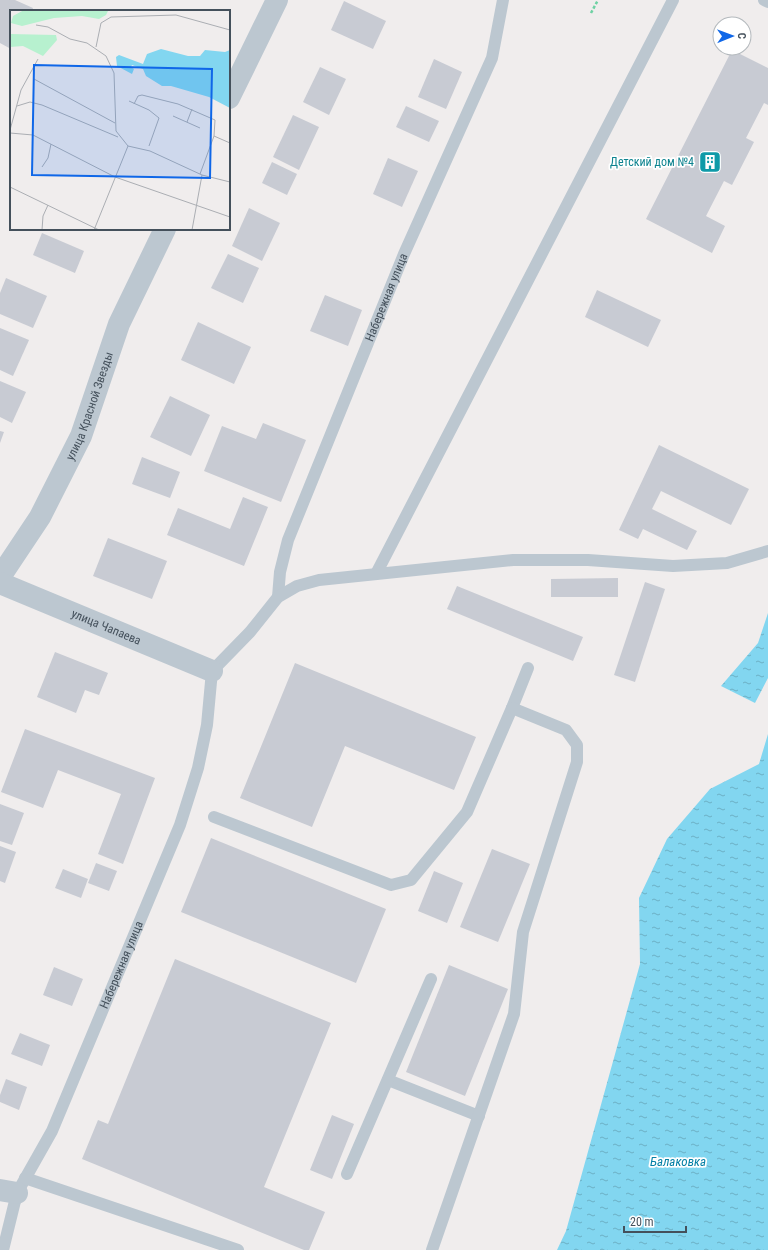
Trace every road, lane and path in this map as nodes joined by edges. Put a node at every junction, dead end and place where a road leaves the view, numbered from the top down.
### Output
1 (277, 0) edge
2 (503, 0) edge
3 (598, 0) edge
4 (673, 0) edge
5 (764, 0) edge
6 (768, 2) edge
7 (591, 12) dead end
8 (230, 96) edge
9 (165, 230) edge
10 (768, 551) edge
11 (376, 574) junction
12 (0, 577) edge
13 (0, 583) edge
14 (278, 597) junction
15 (528, 668) dead end
16 (212, 670) junction
17 (512, 708) junction
18 (214, 817) dead end
19 (431, 979) dead end
20 (388, 1080) junction
21 (479, 1116) junction
22 (347, 1174) dead end
23 (14, 1187) edge
24 (3, 1250) edge
25 (238, 1250) edge
26 (432, 1250) edge

1 - 8 street
2 - 14 lane, Набережная улица
3 - 7 path
4 - 11 lane
5 - 6 lane
9 - 12 street, улица Красной Звезды
10 - 11 lane
11 - 14 lane
13 - 16 street, улица Чапаева
14 - 16 lane
15 - 17 lane
16 - 23 lane, Набережная улица
17 - 18 lane
17 - 21 lane
19 - 20 lane
20 - 21 lane
20 - 22 lane
21 - 26 lane
23 - 24 lane, Набережная улица
23 - 25 lane

